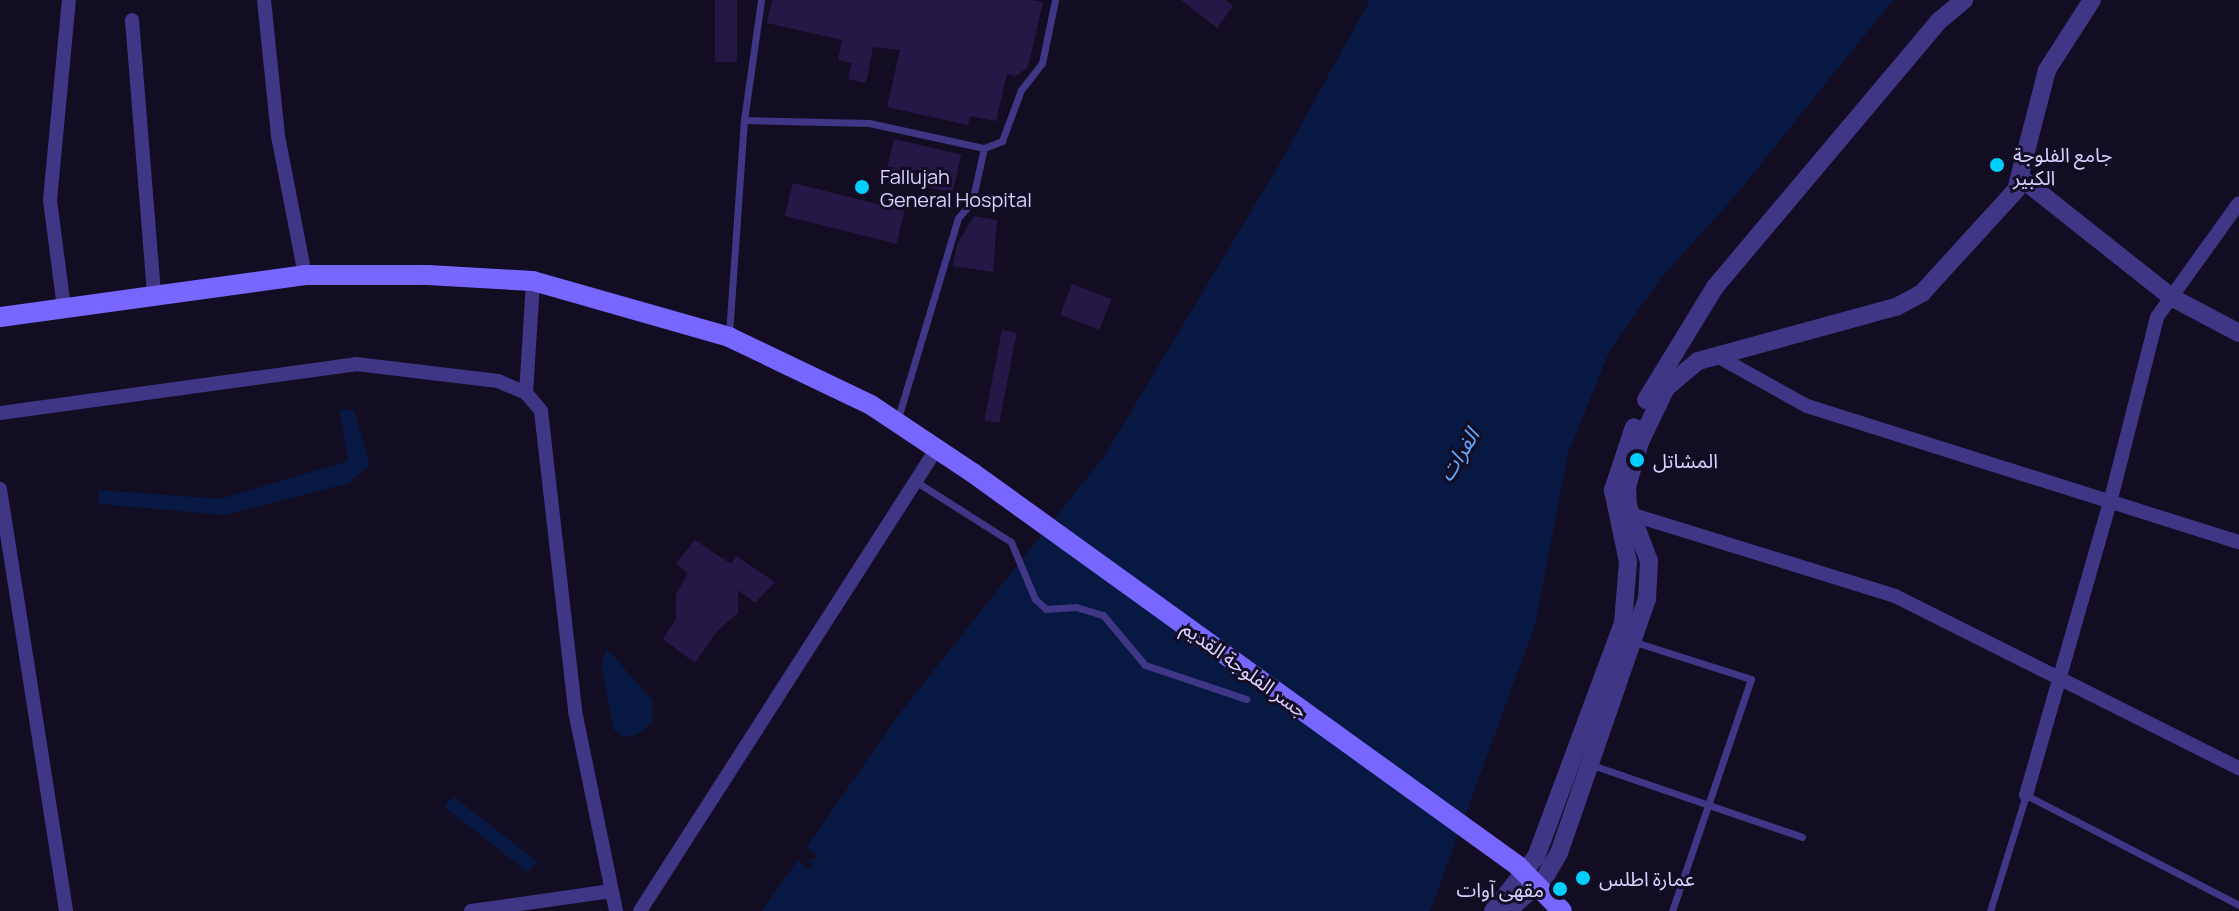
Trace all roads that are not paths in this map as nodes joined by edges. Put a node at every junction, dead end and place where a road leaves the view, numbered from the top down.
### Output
1 (69, 0) edge
2 (264, 0) edge
3 (761, 0) edge
4 (1055, 0) edge
5 (1964, 0) edge
6 (2089, 2) edge
7 (132, 20) dead end
8 (744, 120) junction
9 (984, 148) junction
10 (2021, 178) junction
11 (2239, 203) edge
12 (305, 275) junction
13 (533, 281) junction
14 (154, 295) junction
15 (2171, 297) junction
16 (64, 308) junction
17 (0, 317) edge
18 (1683, 332) junction
19 (2239, 333) edge
20 (729, 337) junction
21 (1712, 357) junction
22 (526, 393) junction
23 (0, 413) edge
24 (897, 422) junction
25 (937, 448) junction
26 (915, 481) junction
27 (0, 489) edge
28 (2111, 499) junction
29 (1623, 512) junction
30 (2239, 542) edge
31 (1633, 642) junction
32 (2059, 678) junction
33 (1246, 699) dead end
34 (1590, 765) junction
35 (2239, 768) edge
36 (2026, 795) junction
37 (1712, 806) junction
38 (1802, 837) dead end
39 (1526, 876) junction
40 (612, 891) junction
41 (2239, 905) edge
42 (1563, 910) edge
43 (1993, 910) edge
44 (66, 911) edge
45 (471, 911) edge
46 (616, 911) edge
47 (640, 911) edge
48 (1493, 911) edge
49 (1507, 911) edge
50 (1672, 911) edge

1 - 16 street
2 - 12 street
3 - 8 lane
4 - 9 lane
5 - 18 street
6 - 10 street
7 - 14 street
8 - 9 lane
8 - 20 lane
9 - 24 lane
10 - 15 street
10 - 21 street
11 - 15 street
12 - 13 main road, جسر الفلوجة القديم
12 - 14 main road, جسر الفلوجة القديم
13 - 20 main road, جسر الفلوجة القديم
13 - 22 street
14 - 16 main road, جسر الفلوجة القديم
15 - 19 street
15 - 28 street
16 - 17 main road, جسر الفلوجة القديم
18 - 21 street
18 - 29 street
20 - 24 main road, جسر الفلوجة القديم
21 - 28 street
21 - 29 street
22 - 23 street
22 - 40 street
24 - 25 main road, جسر الفلوجة القديم
25 - 26 street
25 - 39 main road, جسر الفلوجة القديم
26 - 33 lane
26 - 47 street
27 - 44 street
28 - 30 street
28 - 32 street
29 - 31 street
29 - 32 street
29 - 39 street
31 - 34 street
31 - 37 lane
32 - 35 street
32 - 36 street
34 - 37 lane
34 - 39 street
36 - 41 lane
36 - 43 lane
37 - 38 lane
37 - 50 lane
39 - 42 main road, جسر الفلوجة القديم
39 - 48 street
39 - 49 street
40 - 45 street
40 - 46 street

